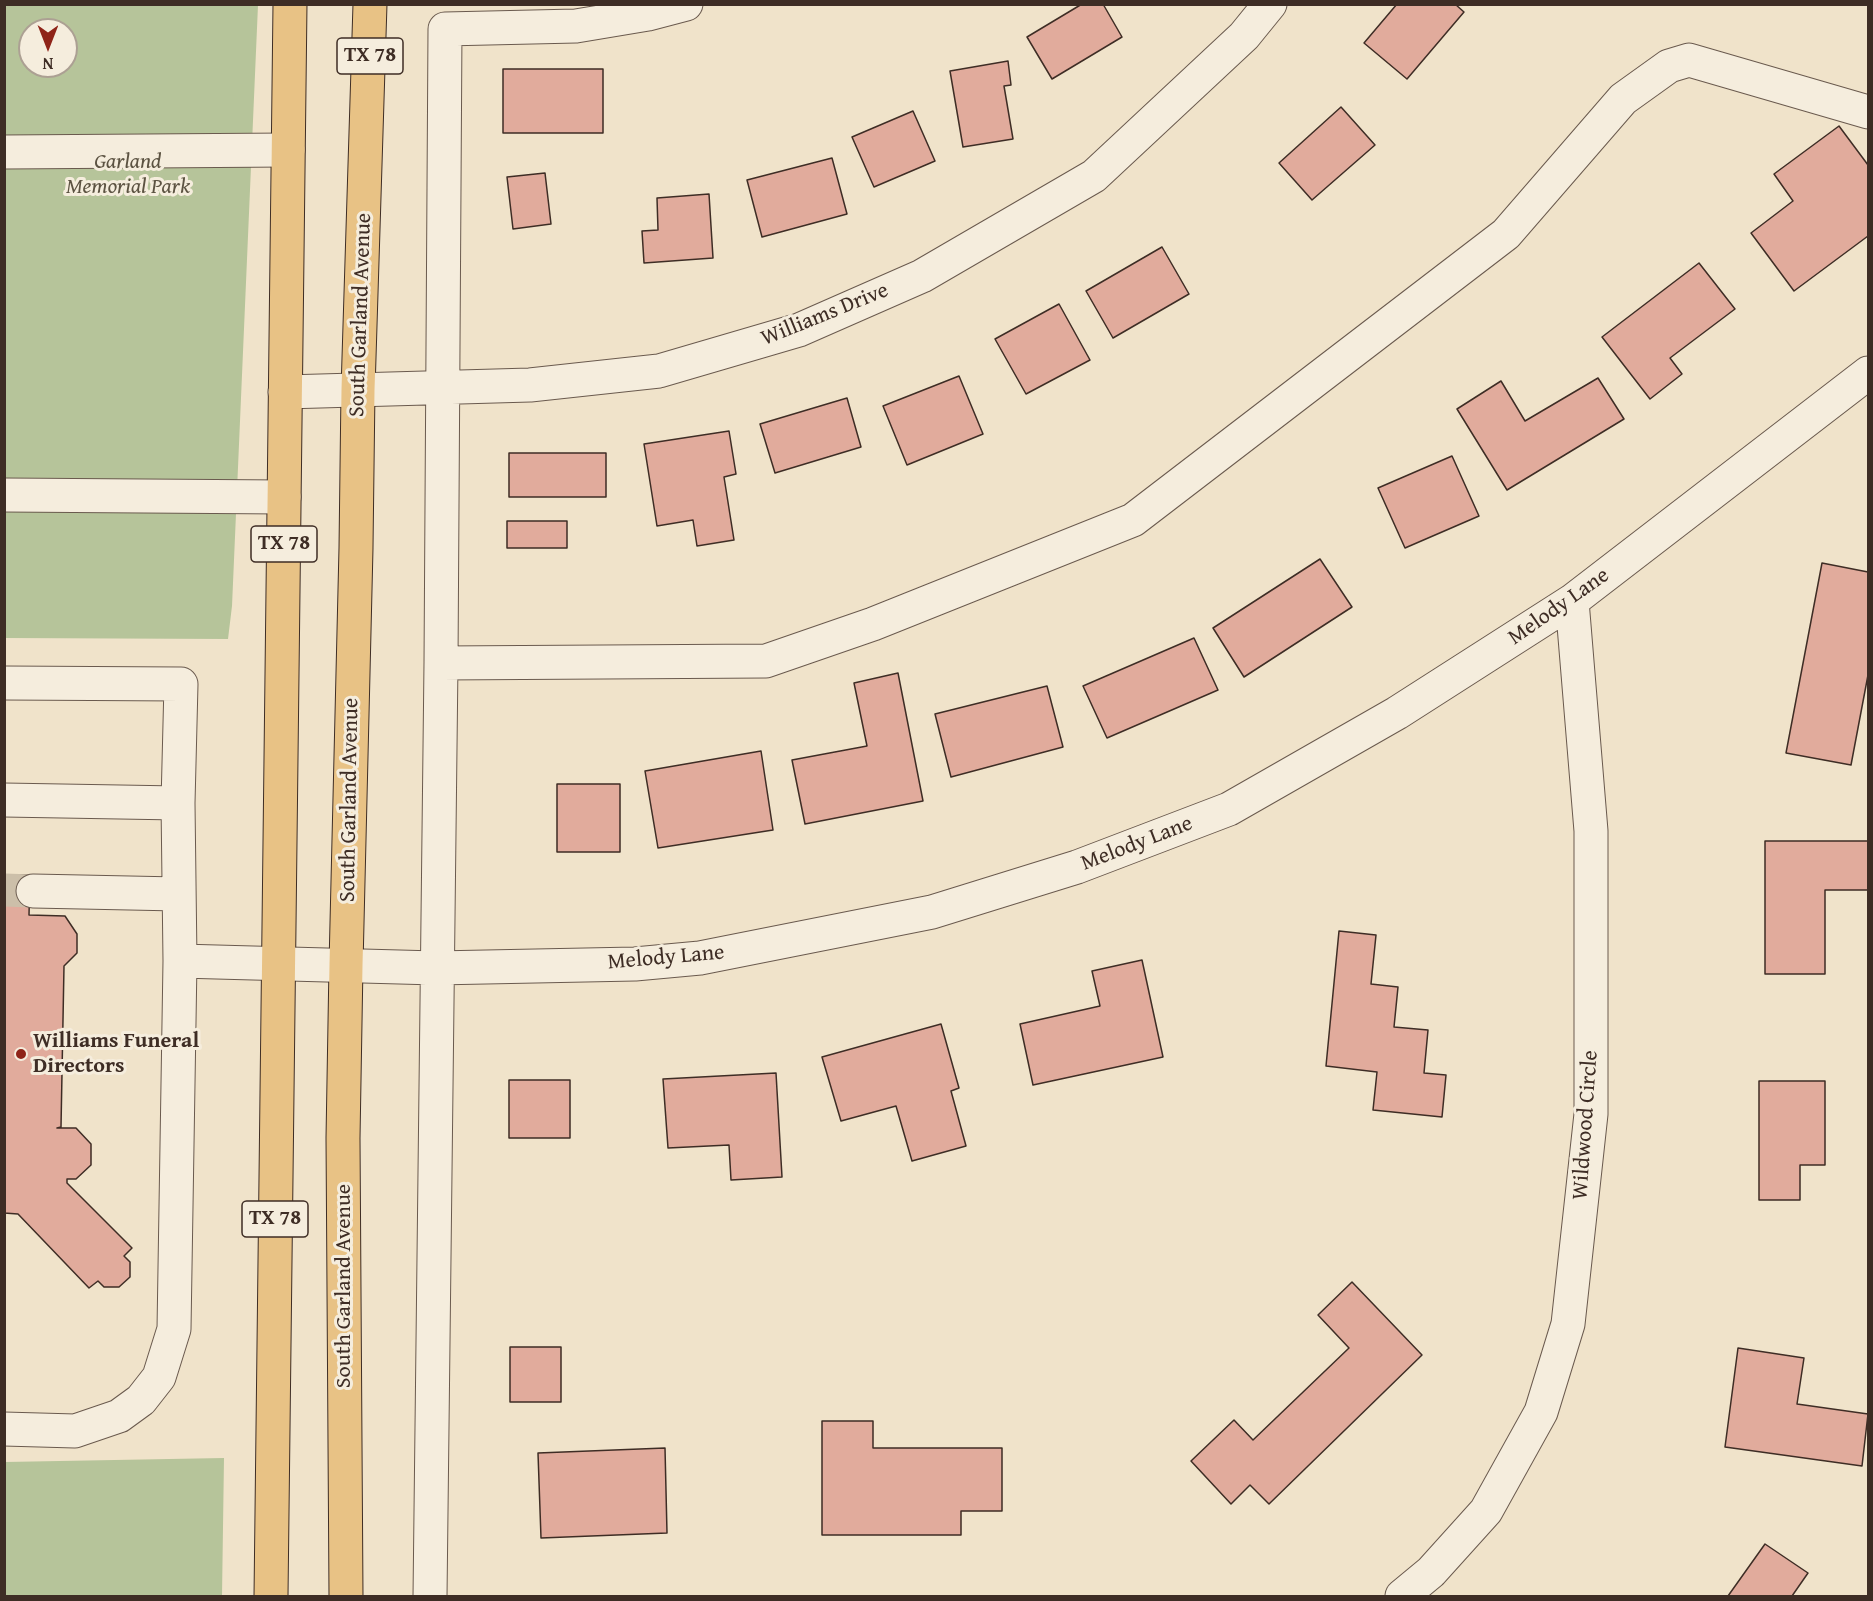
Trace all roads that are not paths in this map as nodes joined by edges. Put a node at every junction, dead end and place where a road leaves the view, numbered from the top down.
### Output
1 (290, 4) edge
2 (370, 4) edge
3 (686, 4) edge
4 (1270, 4) edge
5 (1869, 112) edge
6 (288, 150) junction
7 (4, 152) edge
8 (1869, 372) edge
9 (442, 388) junction
10 (358, 390) junction
11 (285, 392) junction
12 (4, 495) edge
13 (284, 497) junction
14 (1572, 601) junction
15 (441, 663) junction
16 (4, 683) edge
17 (4, 800) edge
18 (178, 802) junction
19 (33, 891) tunnel mouth
20 (178, 894) junction
21 (180, 961) junction
22 (278, 965) junction
23 (346, 966) junction
24 (436, 968) junction
25 (4, 1429) edge
26 (271, 1596) edge
27 (346, 1596) edge
28 (430, 1596) edge
29 (1402, 1596) edge

1 - 6 main road, TX 78
2 - 10 main road, South Garland Avenue / TX 78
3 - 9 street
4 - 9 street, Williams Drive
5 - 15 street
6 - 7 street
6 - 11 main road, TX 78
8 - 14 street, Melody Lane
9 - 10 street, Williams Drive
9 - 15 street
10 - 11 street, Williams Drive
10 - 23 main road, South Garland Avenue / TX 78
11 - 13 main road, TX 78
12 - 13 street
13 - 22 main road, TX 78
14 - 24 street, Melody Lane
14 - 29 street, Wildwood Circle
15 - 24 street
16 - 18 street
17 - 18 street
18 - 20 street
19 - 20 street
20 - 21 street
21 - 22 street, Melody Lane
21 - 25 street
22 - 23 street, Melody Lane
22 - 26 main road, TX 78
23 - 24 street, Melody Lane
23 - 27 main road, South Garland Avenue / TX 78
24 - 28 street

